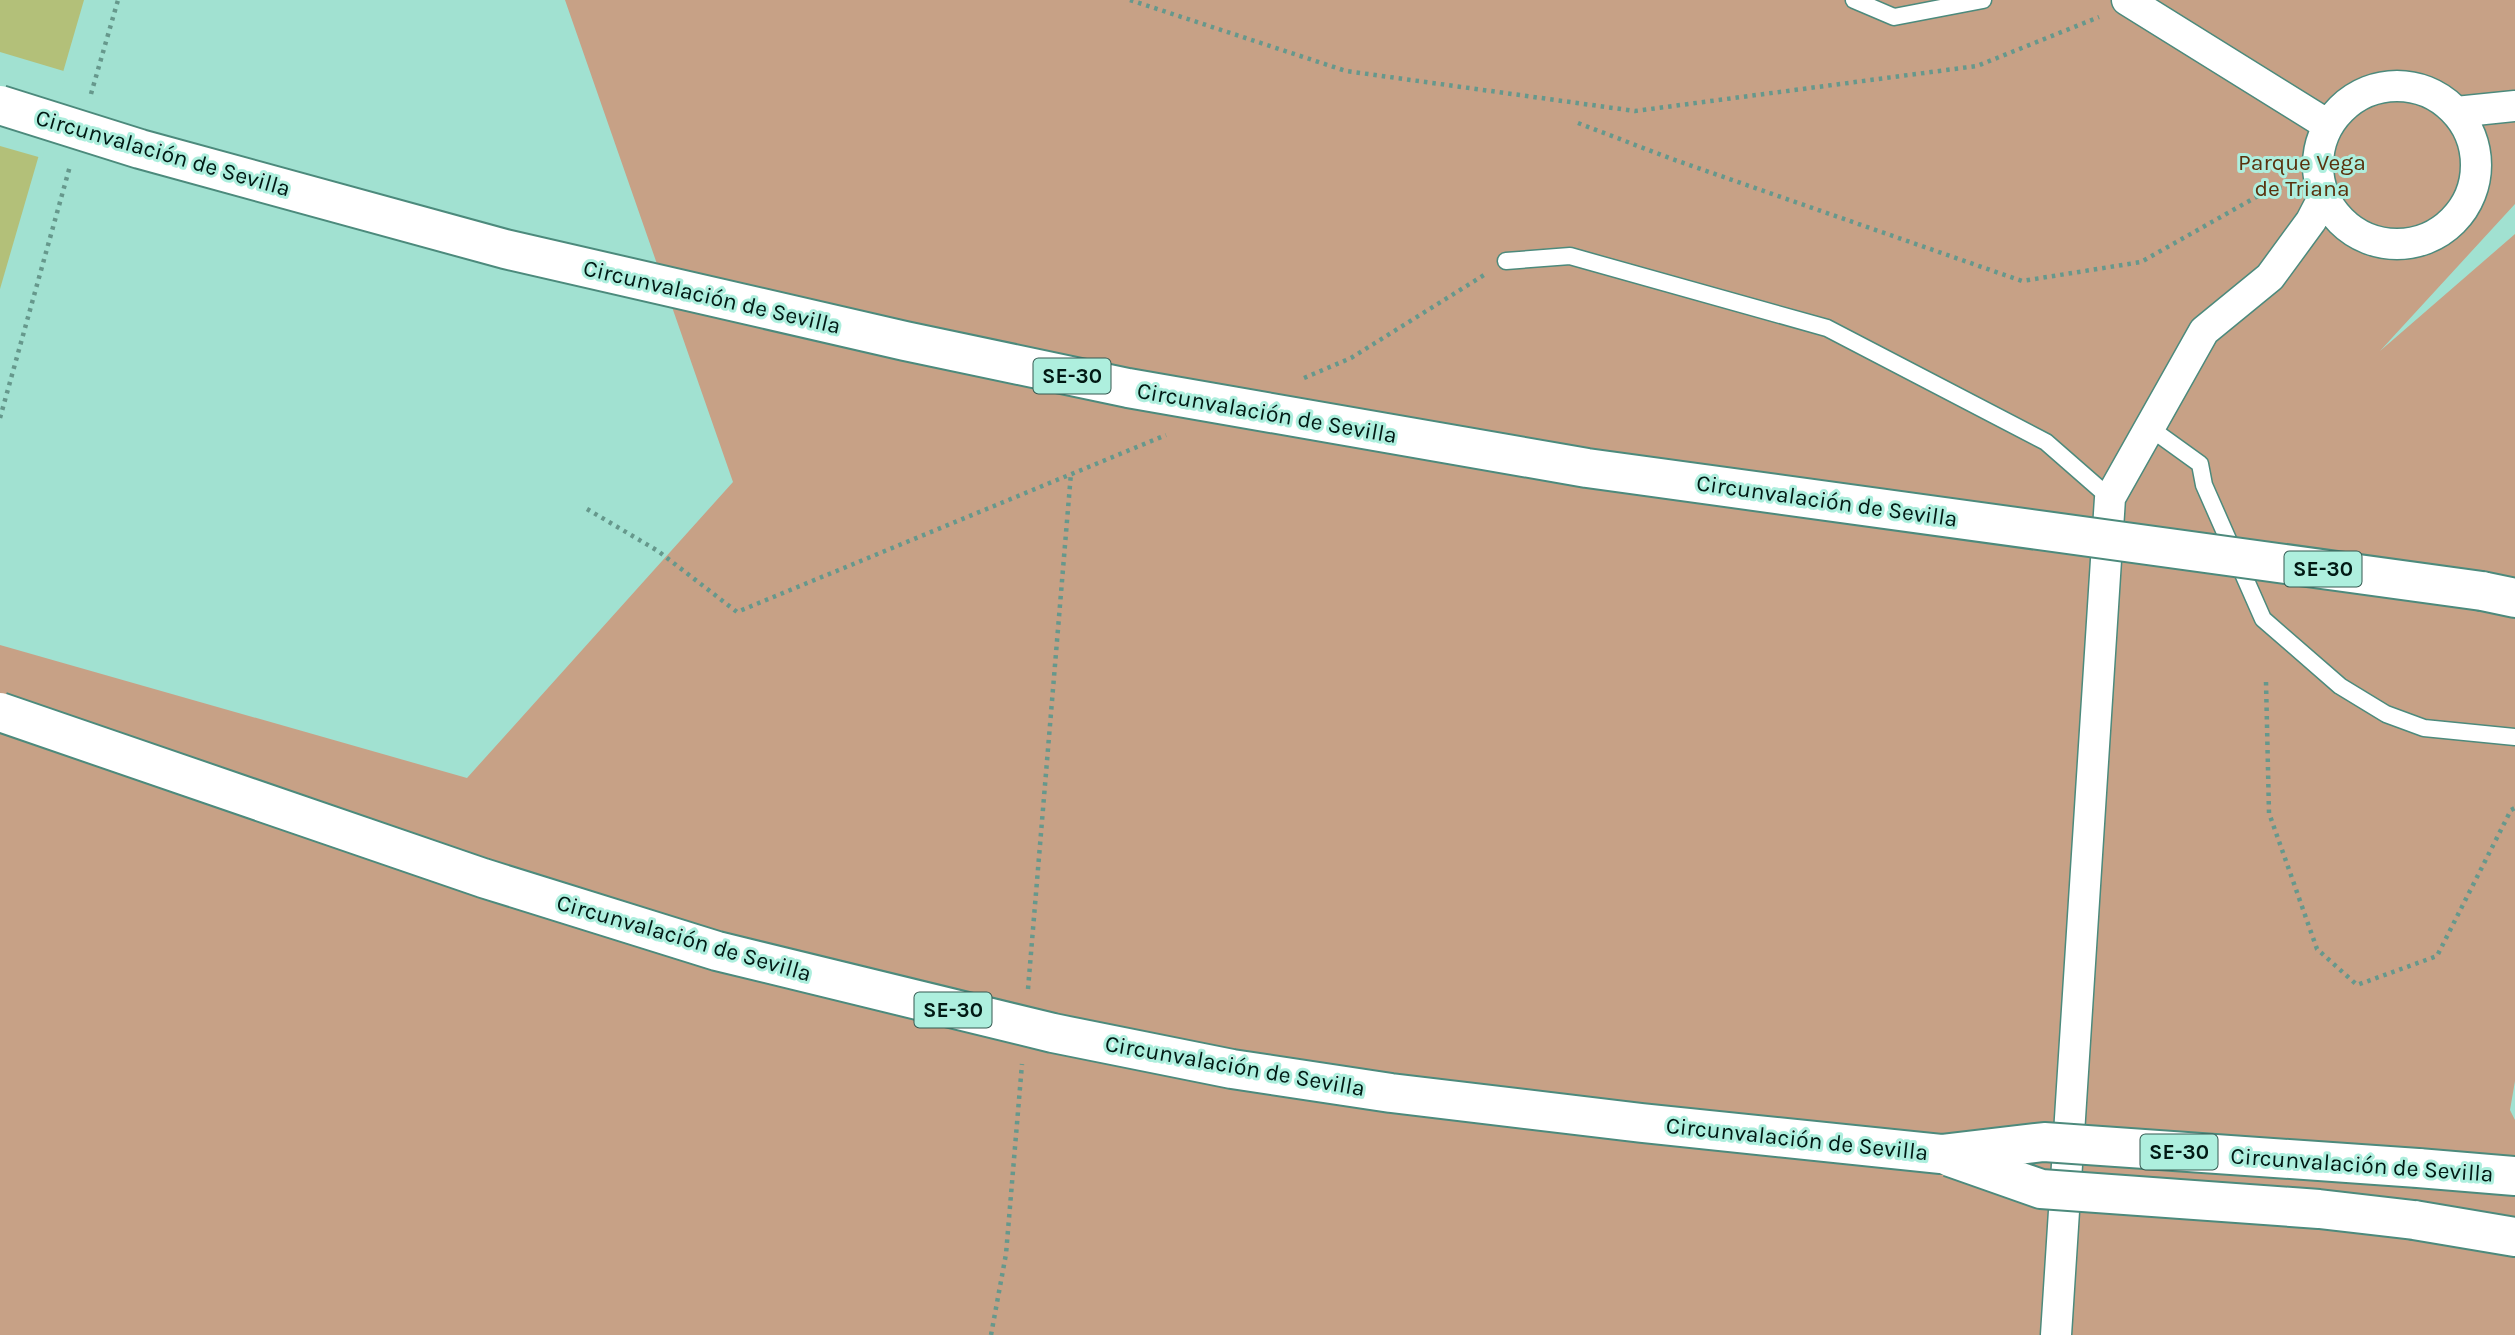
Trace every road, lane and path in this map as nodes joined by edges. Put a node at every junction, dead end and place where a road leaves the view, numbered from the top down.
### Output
1 (118, 0) edge
2 (1130, 0) edge
3 (1854, 0) edge
4 (1983, 0) edge
5 (2129, 1) edge
6 (88, 104) dead end
7 (0, 105) edge
8 (2515, 106) edge
9 (2456, 112) junction
10 (1578, 122) dead end
11 (2328, 125) junction
12 (73, 156) dead end
13 (2322, 187) junction
14 (1506, 261) joint
15 (1292, 383) dead end
16 (0, 418) edge
17 (2150, 428) junction
18 (1170, 434) dead end
19 (1071, 473) junction
20 (2110, 498) junction
21 (587, 509) dead end
22 (2504, 593) edge
23 (2266, 682) dead end
24 (0, 712) edge
25 (2515, 737) edge
26 (2515, 808) edge
27 (1027, 1003) dead end
28 (1023, 1059) dead end
29 (1941, 1154) junction
30 (2515, 1176) edge
31 (2515, 1237) edge
32 (991, 1335) edge
33 (2056, 1335) edge

1 - 6 path
2 - 5 path
3 - 4 lane
5 - 11 street
7 - 22 highway, Circunvalación de Sevilla / SE-30, bridge
8 - 9 street
9 - 11 street
9 - 13 street
10 - 13 path
11 - 13 street
12 - 16 path
13 - 17 street
14 - 15 path
14 - 20 lane
17 - 20 street
17 - 25 lane
18 - 19 path
19 - 21 path
19 - 27 path
20 - 33 street
23 - 26 path
24 - 29 highway, Circunvalación de Sevilla / SE-30, bridge
28 - 32 path
29 - 30 highway, Circunvalación de Sevilla / SE-30, bridge
29 - 31 highway, bridge

